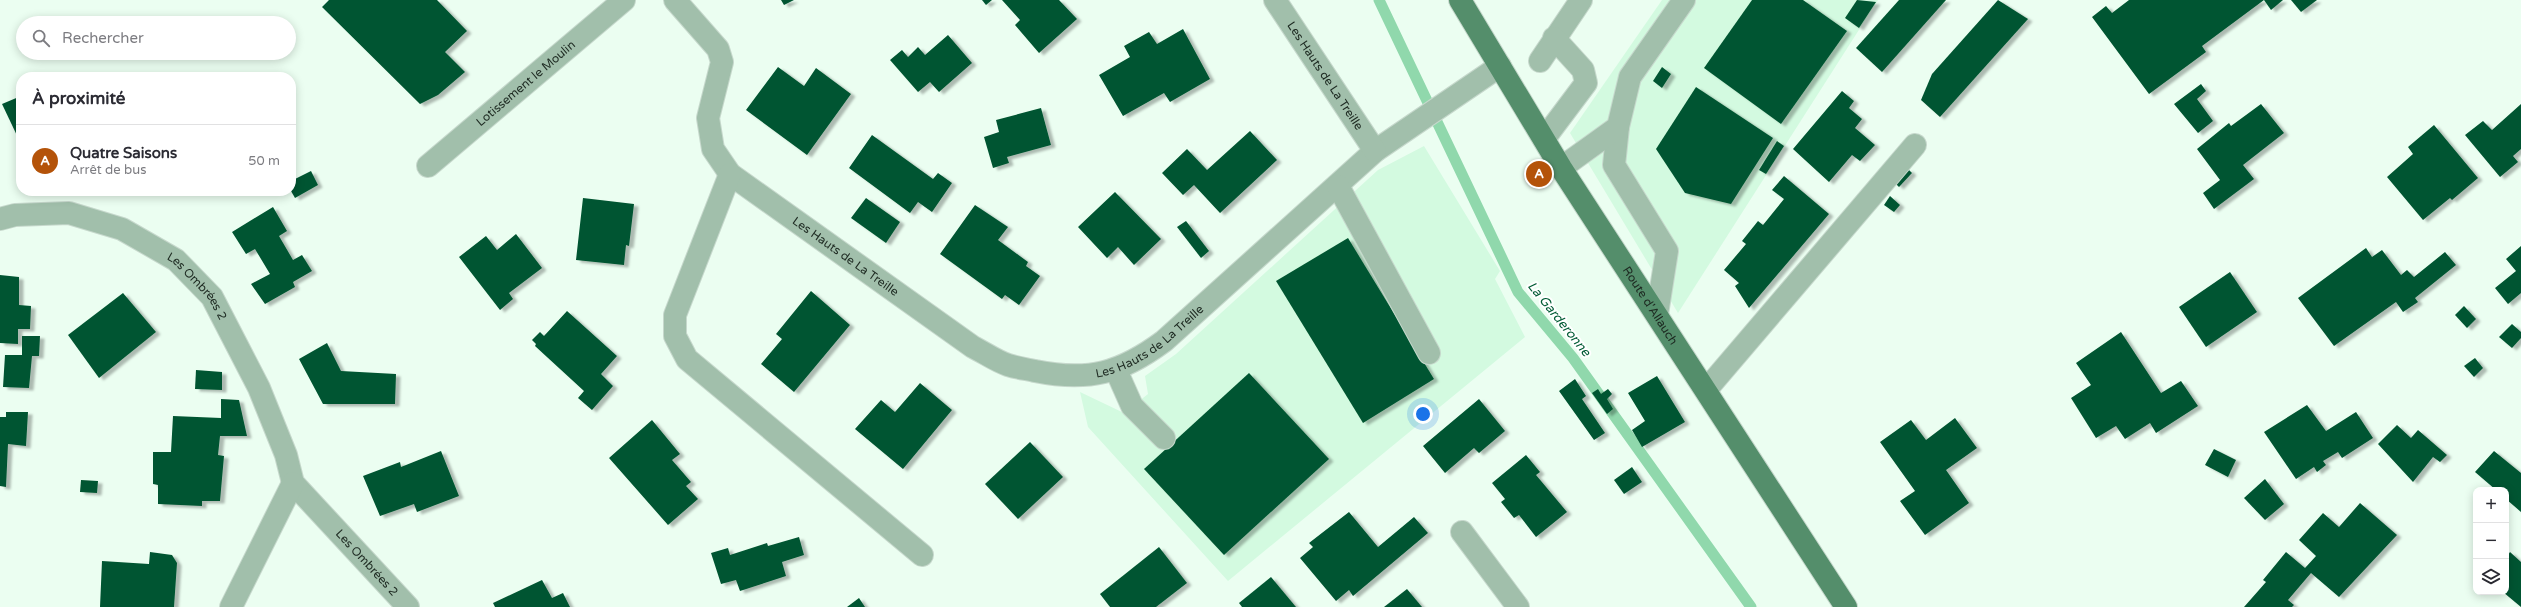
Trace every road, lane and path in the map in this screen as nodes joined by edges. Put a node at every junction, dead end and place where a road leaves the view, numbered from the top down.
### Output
1 (624, 0) edge
2 (675, 0) edge
3 (1275, 0) edge
4 (1460, 0) edge
5 (1580, 0) edge
6 (1684, 0) edge
7 (1554, 38) junction
8 (1540, 61) dead end
9 (1500, 66) junction
10 (1618, 127) junction
11 (1544, 139) junction
12 (1916, 145) dead end
13 (1376, 151) junction
14 (428, 166) dead end
15 (1561, 168) junction
16 (730, 174) junction
17 (1338, 186) junction
18 (0, 220) edge
19 (1657, 314) junction
20 (1429, 353) dead end
21 (1116, 370) junction
22 (1706, 390) junction
23 (1164, 438) dead end
24 (293, 483) junction
25 (1462, 532) dead end
26 (922, 555) dead end
27 (231, 607) edge
28 (408, 607) edge
29 (1518, 607) edge
30 (1846, 607) edge

1 - 14 street, Lotissement le Moulin
2 - 16 street
3 - 13 street, Les Hauts de La Treille
4 - 9 main road, Route d'Allauch
5 - 7 street
6 - 10 street
7 - 8 street
7 - 11 street
9 - 11 main road, Route d'Allauch
9 - 13 street, Les Hauts de La Treille
10 - 15 street
10 - 19 street
11 - 15 main road, Route d'Allauch
12 - 22 street
13 - 17 street, Les Hauts de La Treille
15 - 19 main road, Route d'Allauch
16 - 21 street, Les Hauts de La Treille
16 - 26 street
17 - 20 street
17 - 21 street, Les Hauts de La Treille
18 - 24 street, Les Ombrées 2
19 - 22 main road, Route d'Allauch
21 - 23 street
22 - 30 main road, Route d'Allauch
24 - 27 street
24 - 28 street, Les Ombrées 2
25 - 29 street

